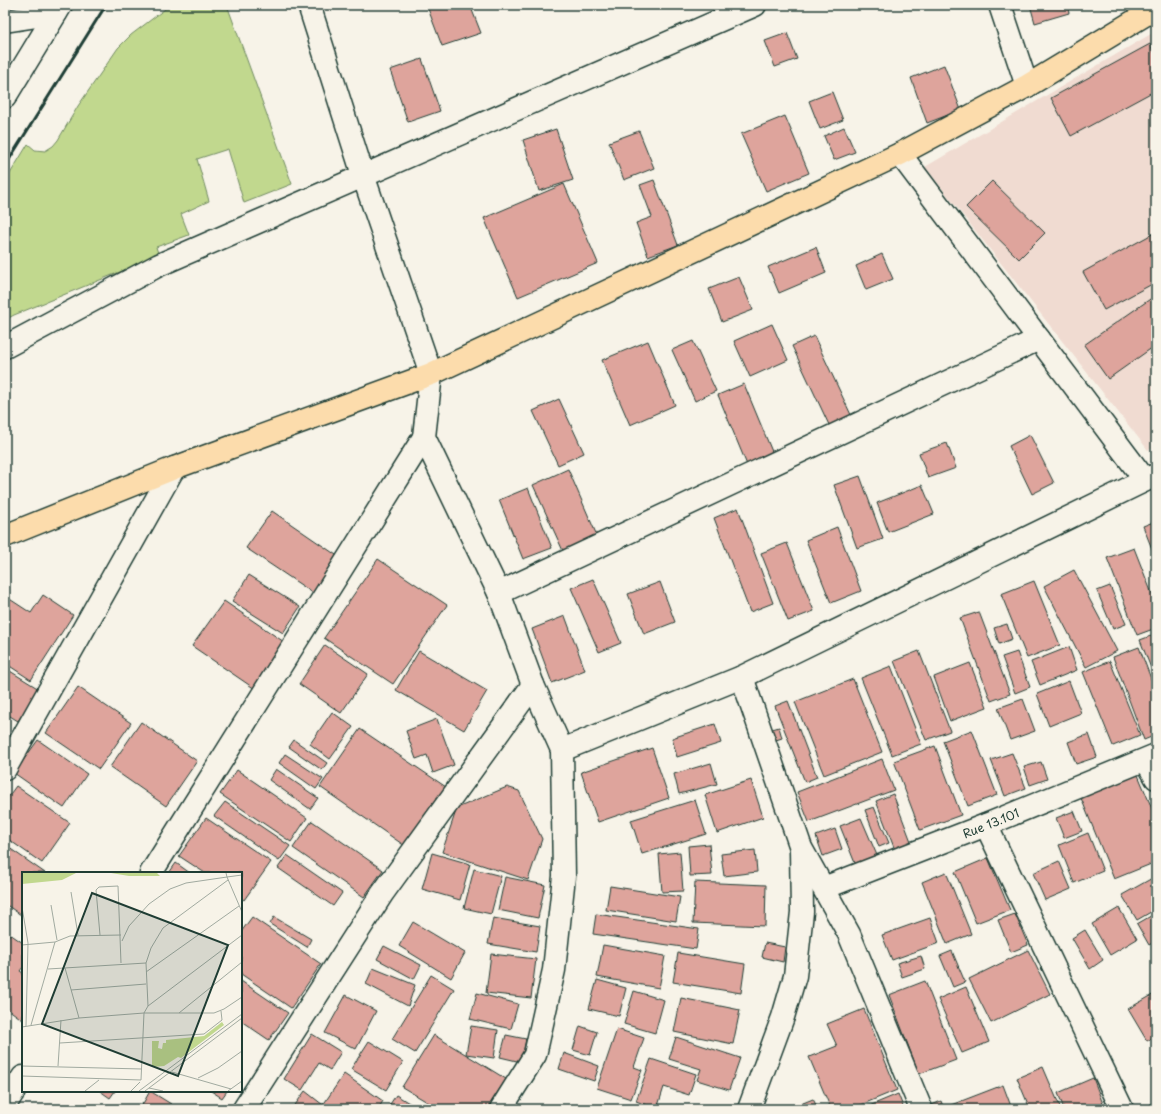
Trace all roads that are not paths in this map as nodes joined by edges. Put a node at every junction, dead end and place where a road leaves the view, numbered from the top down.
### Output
1 (309, 5) edge
2 (755, 5) edge
3 (1000, 5) edge
4 (1156, 8) edge
5 (59, 9) edge
6 (5, 21) edge
7 (1027, 86) junction
8 (5, 97) edge
9 (900, 154) junction
10 (363, 175) junction
11 (1038, 339) junction
12 (5, 346) edge
13 (431, 374) junction
14 (424, 437) junction
15 (174, 468) junction
16 (1150, 477) edge
17 (5, 536) edge
18 (498, 593) junction
19 (742, 677) junction
20 (533, 685) junction
21 (562, 750) junction
22 (1153, 764) edge
23 (5, 769) edge
24 (986, 825) junction
25 (801, 848) junction
26 (152, 872) edge
27 (824, 888) junction
28 (22, 1079) edge
29 (5, 1105) edge
30 (244, 1109) edge
31 (501, 1109) edge
32 (749, 1109) edge
33 (921, 1109) edge
34 (1122, 1109) edge

1 - 10 street
2 - 10 street
3 - 7 street
4 - 7 main road
5 - 6 street
5 - 8 street
7 - 9 main road
9 - 11 street
9 - 13 main road
10 - 12 street
10 - 13 street
11 - 16 street
11 - 18 street
13 - 14 street
13 - 15 main road
14 - 18 street
14 - 26 street
15 - 17 main road
15 - 23 street
16 - 19 street
18 - 20 street
19 - 21 street
19 - 25 street
20 - 21 street
20 - 30 street
21 - 31 street
22 - 24 street, Rue 13.101
24 - 27 street, Rue 13.101
24 - 34 street
25 - 27 street
25 - 32 street
27 - 33 street
28 - 29 street

